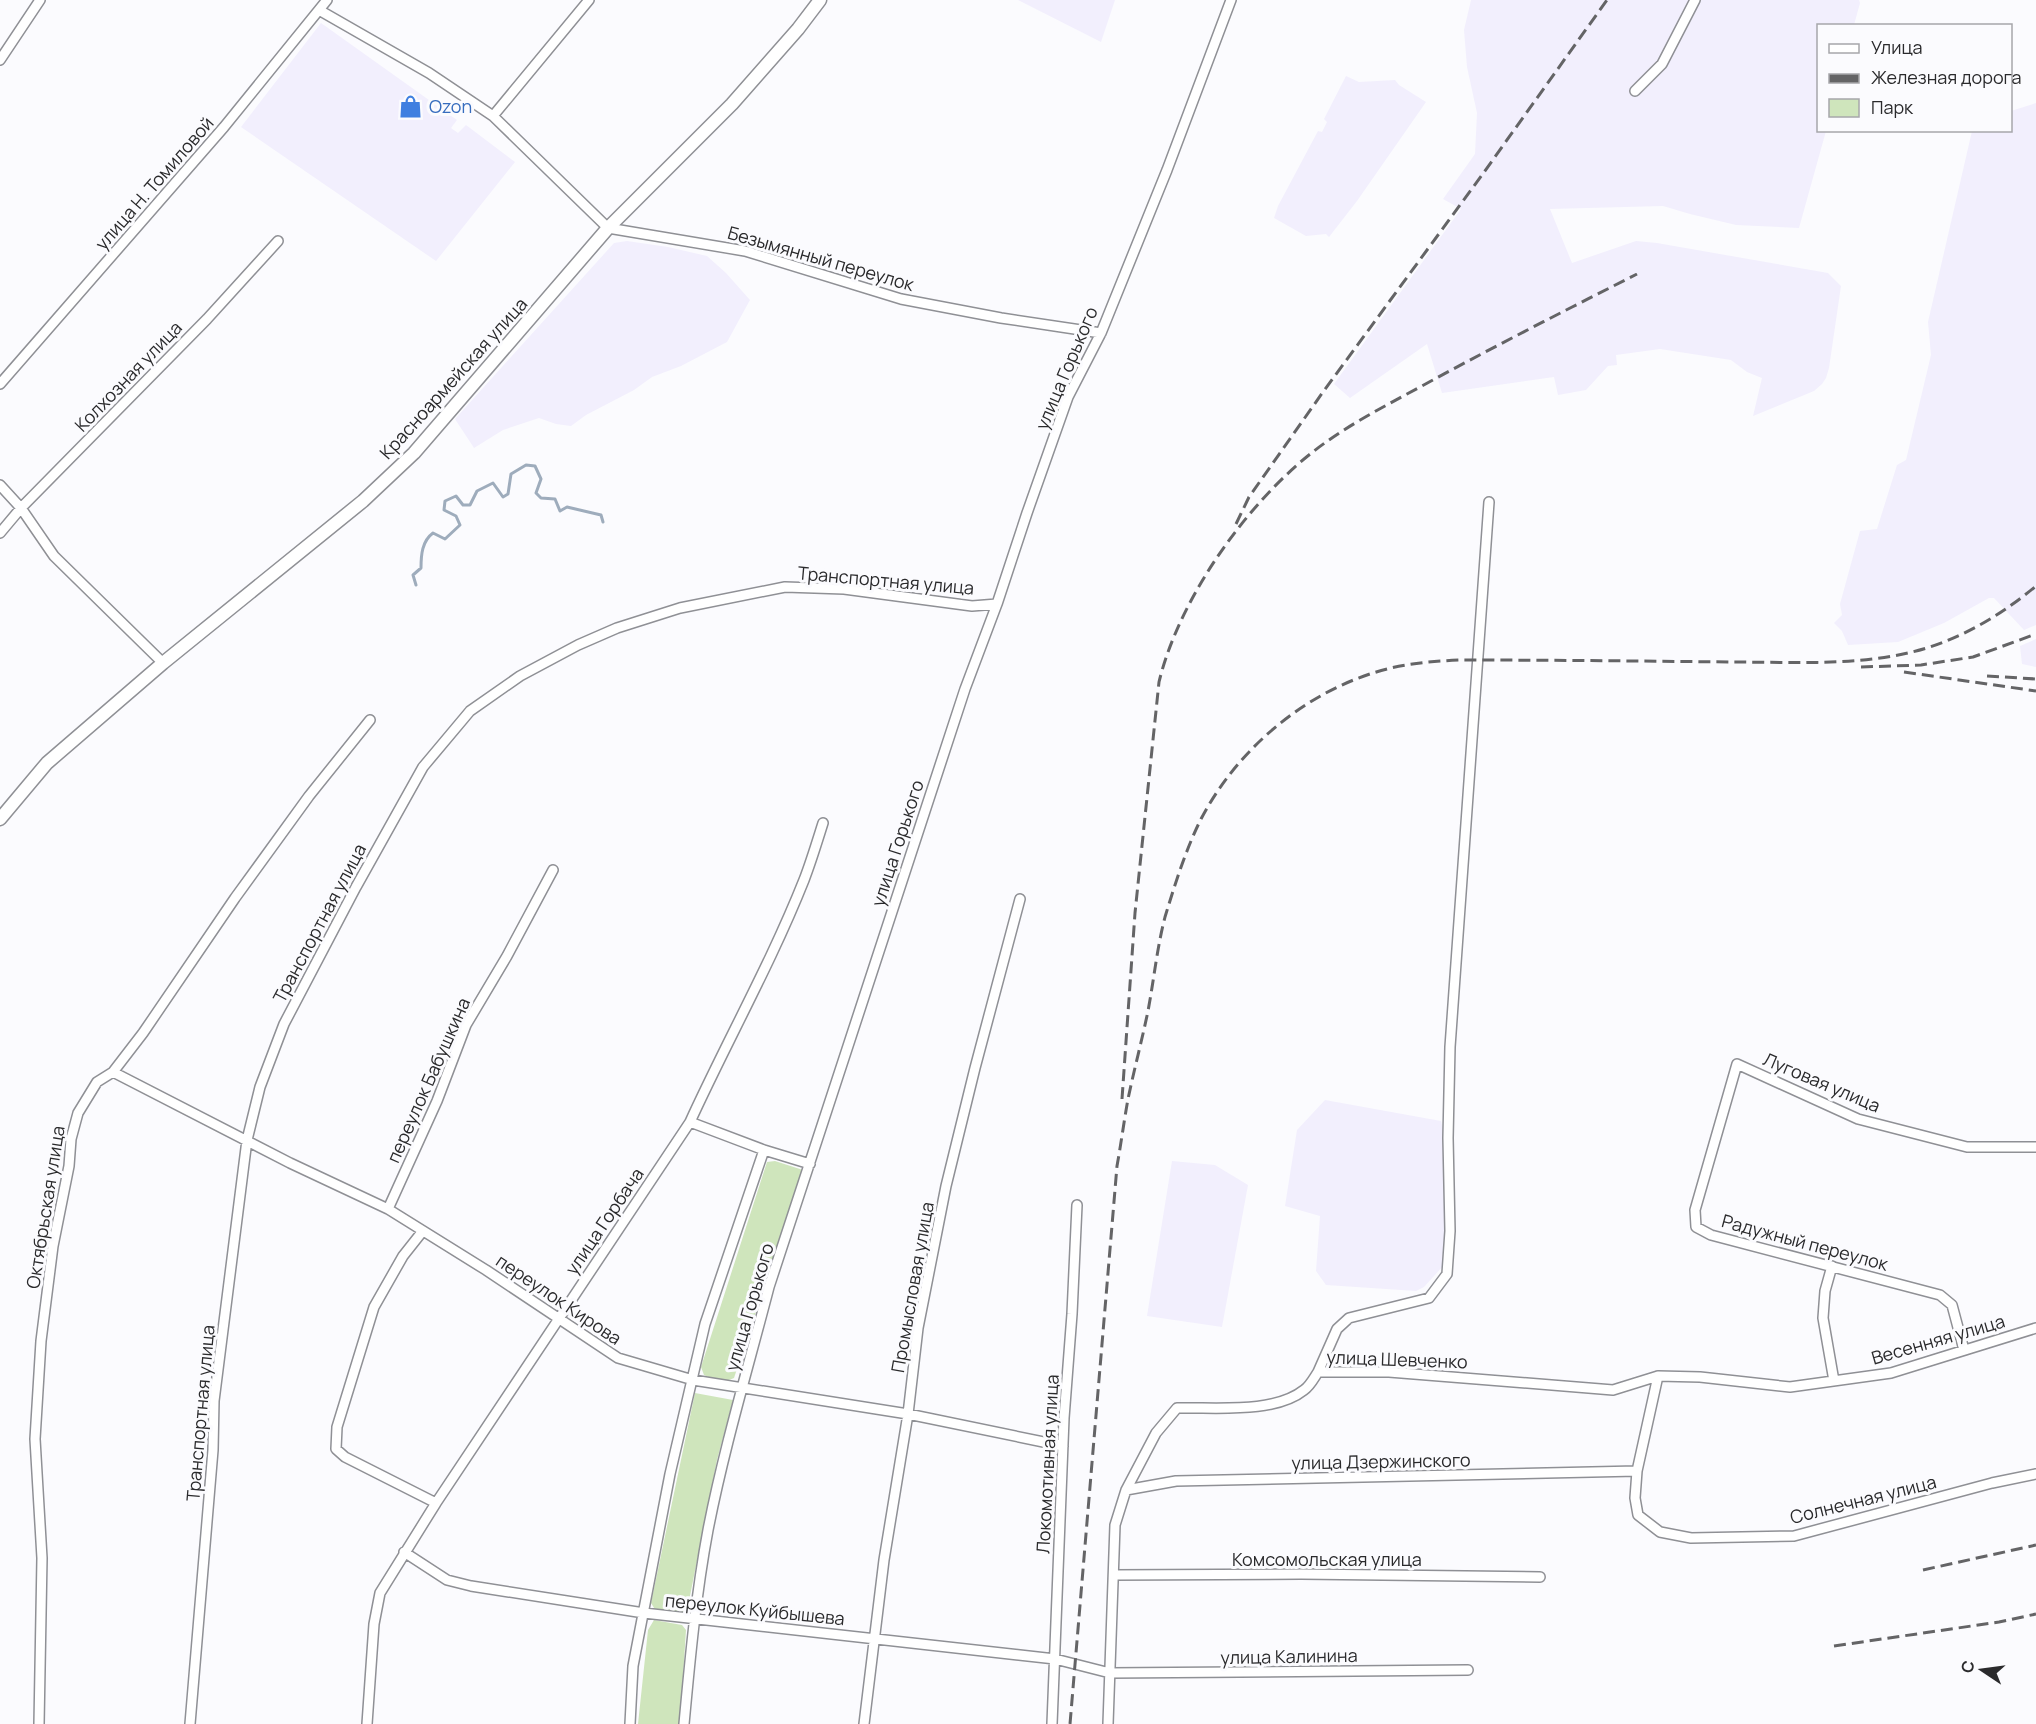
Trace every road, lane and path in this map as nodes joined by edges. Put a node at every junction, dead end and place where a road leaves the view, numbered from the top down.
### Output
1 (40, 0) edge
2 (327, 0) edge
3 (589, 0) edge
4 (820, 0) edge
5 (1231, 0) edge
6 (1695, 0) edge
7 (319, 10) junction
8 (0, 60) edge
9 (1635, 91) dead end
10 (493, 116) junction
11 (608, 228) junction
12 (278, 241) dead end
13 (1101, 333) junction
14 (0, 384) edge
15 (0, 485) edge
16 (1489, 502) dead end
17 (21, 508) junction
18 (0, 533) edge
19 (997, 604) junction
20 (163, 663) junction
21 (370, 720) dead end
22 (0, 819) edge
23 (823, 824) dead end
24 (553, 870) dead end
25 (1020, 899) dead end
26 (1737, 1064) joint
27 (113, 1072) junction
28 (690, 1122) junction
29 (247, 1140) junction
30 (2036, 1148) edge
31 (764, 1150) junction
32 (810, 1164) junction
33 (1077, 1206) dead end
34 (388, 1209) junction
35 (422, 1232) junction
36 (1832, 1266) junction
37 (560, 1320) junction
38 (2036, 1328) edge
39 (1964, 1350) junction
40 (1318, 1372) junction
41 (1658, 1376) junction
42 (693, 1380) junction
43 (1834, 1381) junction
44 (742, 1388) junction
45 (908, 1414) junction
46 (1063, 1446) junction
47 (1637, 1471) junction
48 (2036, 1474) edge
49 (1126, 1490) junction
50 (436, 1503) junction
51 (404, 1552) junction
52 (1114, 1575) junction
53 (1540, 1577) dead end
54 (644, 1614) junction
55 (696, 1618) junction
56 (876, 1640) junction
57 (1055, 1659) junction
58 (1468, 1670) dead end
59 (1110, 1673) junction
60 (39, 1724) edge
61 (190, 1724) edge
62 (367, 1724) edge
63 (630, 1724) edge
64 (684, 1724) edge
65 (864, 1724) edge
66 (1052, 1724) edge
67 (1108, 1724) edge

1 - 8 street
2 - 7 street, улица Н. Томиловой
3 - 10 street
4 - 11 main road, Красноармейская улица
5 - 13 street, улица Горького
6 - 9 street
7 - 10 street
7 - 14 street, улица Н. Томиловой
10 - 11 street
11 - 13 street, Безымянный переулок
11 - 20 main road, Красноармейская улица
12 - 17 street, Колхозная улица
13 - 19 street, улица Горького
15 - 17 street
16 - 40 street
17 - 18 street, Колхозная улица
17 - 20 street
19 - 29 street, Транспортная улица
19 - 32 street, улица Горького
20 - 22 main road, Красноармейская улица
21 - 27 street, Октябрьская улица
23 - 28 street, улица Горбача
24 - 34 street, переулок Бабушкина
25 - 45 street, Промысловая улица
26 - 30 street, Луговая улица
26 - 36 street, Радужный переулок
27 - 29 street, переулок Кирова
27 - 60 street, Октябрьская улица
28 - 31 street
28 - 37 street, улица Горбача
29 - 34 street, переулок Кирова
29 - 61 street, Транспортная улица
31 - 32 street
31 - 42 street
32 - 44 street, улица Горького
33 - 46 street, Локомотивная улица
34 - 35 street, переулок Кирова
35 - 37 street, переулок Кирова
35 - 50 street
36 - 39 street, Радужный переулок
36 - 43 street
37 - 42 street, переулок Кирова
37 - 50 street, улица Горбача
38 - 39 street, Весенняя улица
39 - 43 street, Весенняя улица
40 - 41 street, улица Шевченко
40 - 49 street, улица Шевченко
41 - 43 street, Весенняя улица
41 - 47 street
42 - 44 street, переулок Кирова
42 - 54 street
44 - 45 street, переулок Кирова
44 - 55 street, улица Горького
45 - 46 street, переулок Кирова
45 - 56 street, Промысловая улица
46 - 57 street, Локомотивная улица
47 - 48 street, Солнечная улица
47 - 49 street, улица Дзержинского
49 - 52 street, улица Шевченко
50 - 51 street, улица Горбача
51 - 54 street, переулок Куйбышева
51 - 62 street, улица Горбача
52 - 53 street, Комсомольская улица
52 - 59 street, улица Шевченко
54 - 55 street, переулок Куйбышева
54 - 63 street
55 - 56 street, переулок Куйбышева
55 - 64 street, улица Горького
56 - 57 street, переулок Куйбышева
56 - 65 street, Промысловая улица
57 - 59 street, переулок Куйбышева
57 - 66 street, Локомотивная улица
58 - 59 street, улица Калинина
59 - 67 street, улица Шевченко

